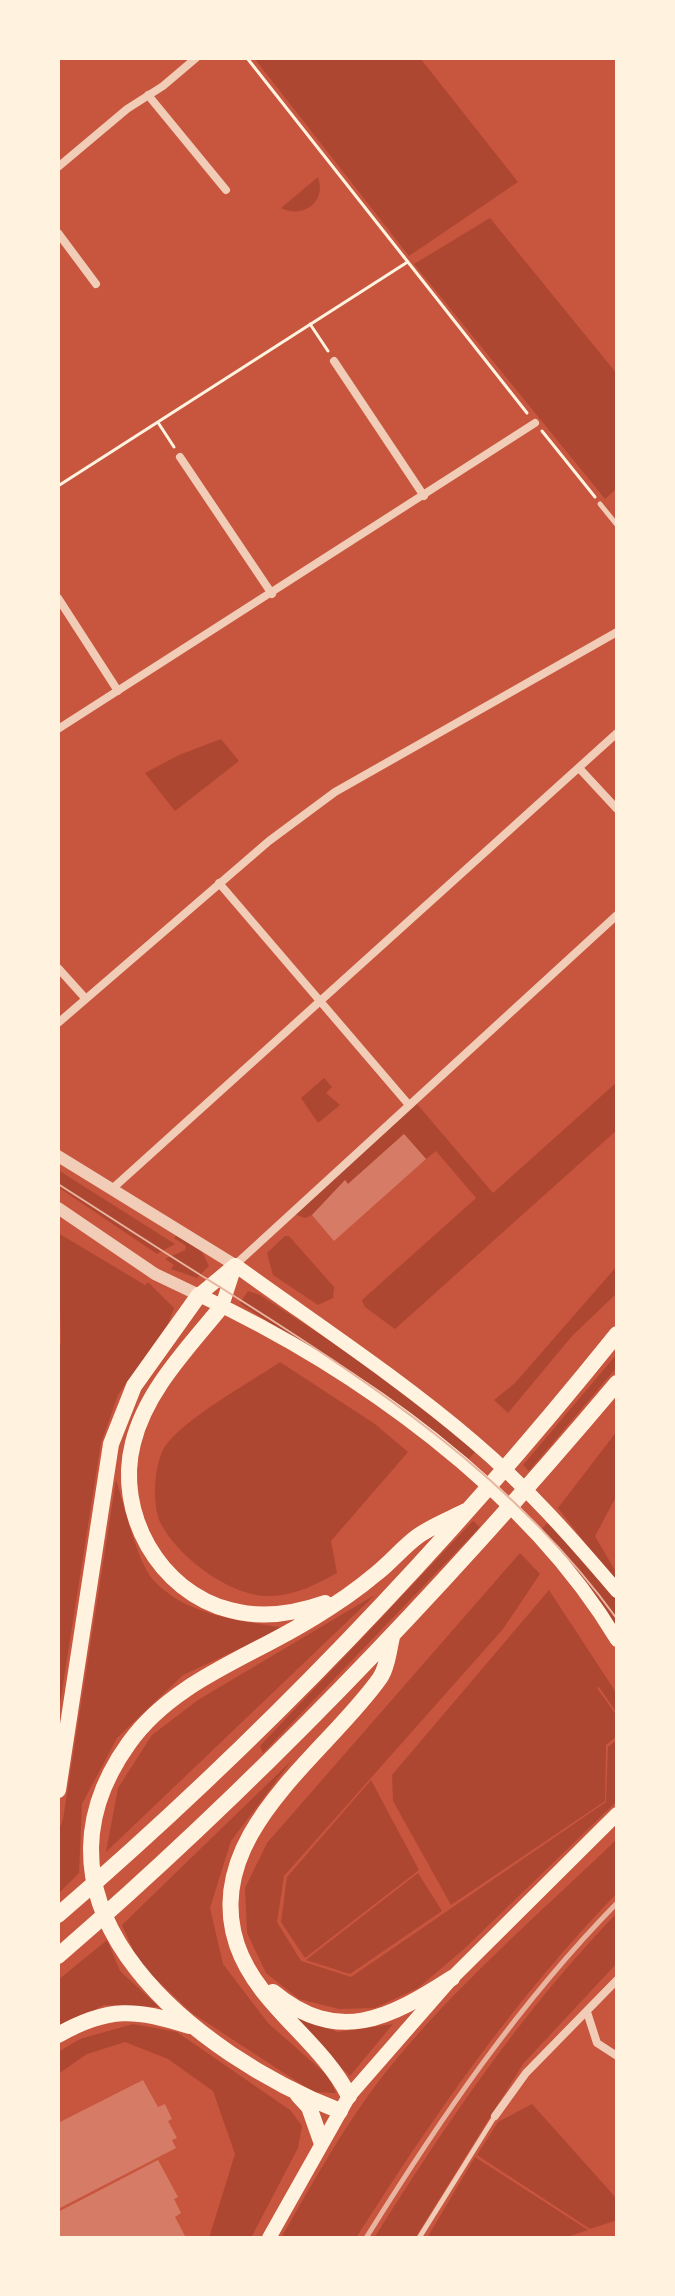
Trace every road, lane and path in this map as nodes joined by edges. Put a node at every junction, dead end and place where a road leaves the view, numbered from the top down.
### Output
1 (196, 58) edge
2 (247, 58) edge
3 (148, 95) junction
4 (58, 167) edge
5 (226, 190) dead end
6 (58, 233) edge
7 (406, 263) junction
8 (96, 284) dead end
9 (310, 324) junction
10 (334, 361) joint
11 (158, 422) junction
12 (535, 423) junction
13 (180, 457) joint
14 (58, 486) edge
15 (424, 496) junction
16 (600, 504) joint
17 (617, 525) edge
18 (272, 594) junction
19 (58, 598) edge
20 (617, 632) edge
21 (118, 691) junction
22 (58, 729) edge
23 (617, 733) edge
24 (579, 768) junction
25 (617, 809) edge
26 (219, 883) junction
27 (617, 915) edge
28 (58, 968) edge
29 (85, 998) junction
30 (321, 1000) junction
31 (58, 1023) edge
32 (409, 1105) junction
33 (58, 1156) edge
34 (112, 1189) junction
35 (58, 1208) edge
36 (235, 1265) junction
37 (199, 1295) junction
38 (222, 1306) junction
39 (617, 1334) edge
40 (617, 1383) edge
41 (466, 1511) junction
42 (617, 1591) edge
43 (342, 1597) junction
44 (392, 1635) junction
45 (617, 1640) edge
46 (58, 1790) edge
47 (617, 1814) edge
48 (58, 1915) edge
49 (58, 1956) edge
50 (256, 1978) junction
51 (452, 1978) junction
52 (617, 1980) edge
53 (587, 2012) junction
54 (196, 2028) junction
55 (58, 2035) edge
56 (617, 2056) edge
57 (294, 2091) junction
58 (349, 2096) junction
59 (340, 2111) junction
60 (495, 2116) joint
61 (321, 2141) junction
62 (269, 2238) edge
63 (419, 2238) edge

1 - 3 street
2 - 7 path
3 - 4 street
3 - 5 street
6 - 8 street
7 - 9 path
7 - 12 path
9 - 10 path
9 - 11 path
10 - 15 street
11 - 13 path
11 - 14 path
12 - 15 street
12 - 16 path
13 - 18 street
15 - 18 street
16 - 17 lane
18 - 21 street
19 - 21 street
20 - 26 street
21 - 22 street
23 - 24 street
24 - 25 street
24 - 30 street
26 - 29 street
26 - 30 street
27 - 32 street
28 - 29 street
29 - 31 street
30 - 32 street
30 - 34 street
32 - 36 street
33 - 34 street
34 - 36 street
35 - 37 street
36 - 37 main road
36 - 38 main road
36 - 42 main road
37 - 38 main road
37 - 46 highway
38 - 43 highway
38 - 45 main road
39 - 41 highway
40 - 44 highway
41 - 43 highway
41 - 48 highway
43 - 54 highway
44 - 49 highway
44 - 50 highway
47 - 51 main road
50 - 51 highway
50 - 58 highway
51 - 58 main road
52 - 53 street
53 - 56 street
53 - 60 street
54 - 55 highway
54 - 57 highway
57 - 59 highway
57 - 61 highway
58 - 59 main road
59 - 61 main road
60 - 63 lane
61 - 62 main road

